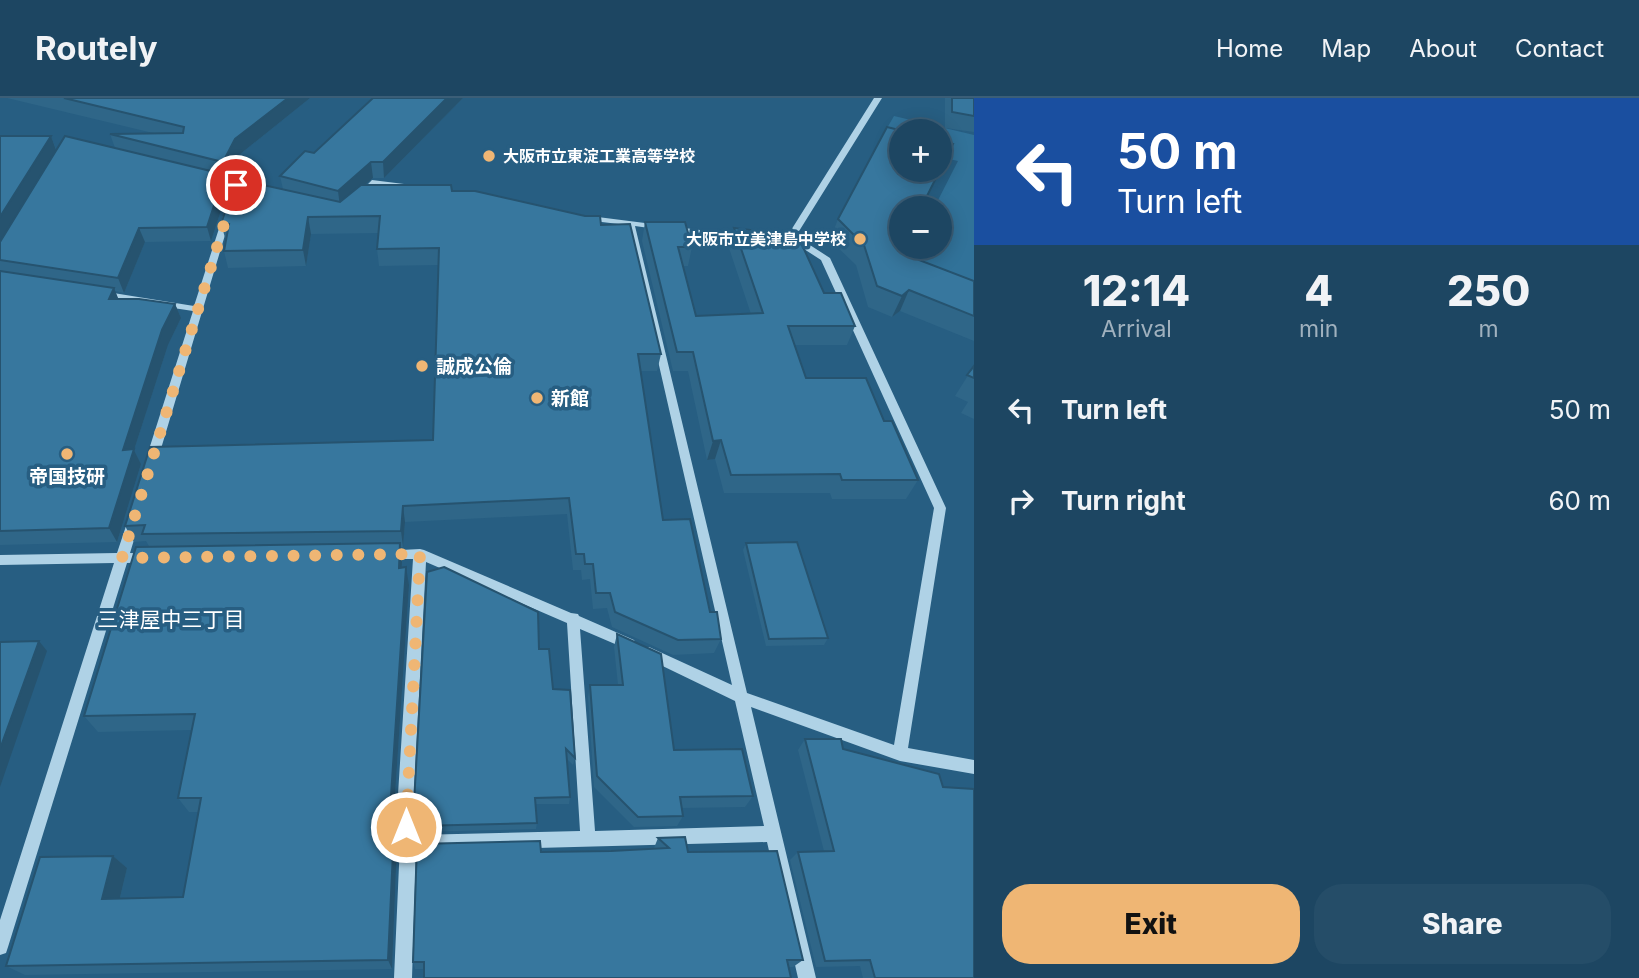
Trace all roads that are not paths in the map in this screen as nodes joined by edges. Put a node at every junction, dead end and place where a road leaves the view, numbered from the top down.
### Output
1 (878, 98) edge
2 (198, 176) edge
3 (236, 185) junction
4 (421, 188) edge
5 (263, 192) edge
6 (351, 205) edge
7 (569, 214) edge
8 (631, 226) junction
9 (791, 237) junction
10 (92, 293) edge
11 (197, 309) junction
12 (146, 480) edge
13 (138, 506) edge
14 (420, 554) junction
15 (366, 555) edge
16 (122, 558) junction
17 (163, 558) edge
18 (0, 560) edge
19 (573, 618) junction
20 (744, 698) junction
21 (900, 754) junction
22 (974, 767) edge
23 (772, 834) junction
24 (588, 837) junction
25 (408, 843) junction
26 (0, 947) edge
27 (403, 978) edge
28 (807, 978) edge

1 - 9 street
2 - 3 street
3 - 5 street
3 - 11 street
4 - 6 street
7 - 8 street
8 - 9 street
8 - 20 street
9 - 21 street
10 - 11 street
11 - 12 street
13 - 16 street
14 - 15 street
14 - 19 street
14 - 25 street
16 - 17 street
16 - 18 street
16 - 26 street
19 - 20 street
19 - 24 street
20 - 21 street
20 - 23 street
21 - 22 street
23 - 24 street
23 - 28 street
24 - 25 street
25 - 27 street

